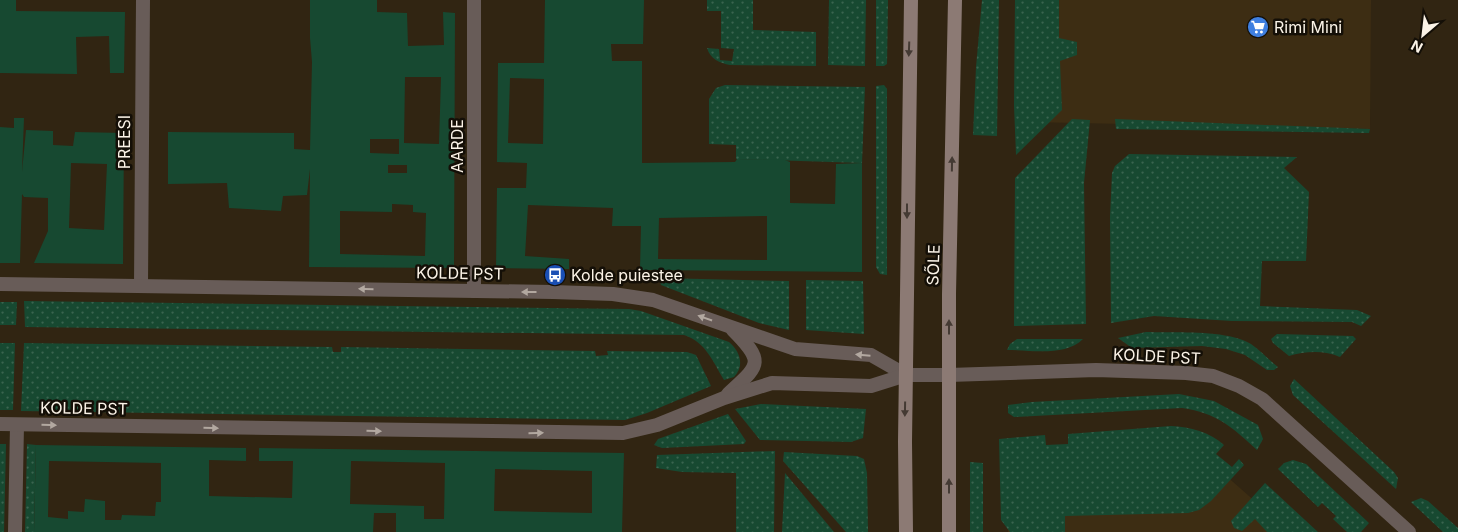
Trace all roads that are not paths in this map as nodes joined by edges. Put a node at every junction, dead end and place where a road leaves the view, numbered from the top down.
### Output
1 (143, 0) edge
2 (474, 0) edge
3 (911, 0) edge
4 (955, 0) edge
5 (0, 284) edge
6 (141, 285) junction
7 (474, 292) junction
8 (731, 327) junction
9 (906, 375) junction
10 (949, 375) junction
11 (724, 398) junction
12 (0, 424) edge
13 (17, 425) junction
14 (14, 532) edge
15 (906, 532) edge
16 (949, 532) edge
17 (1409, 532) edge

1 - 6 street, PREESI
2 - 7 street, AARDE
3 -> 9 main road, SÕLE
10 -> 4 main road, SÕLE
5 - 6 street, KOLDE PST
7 -> 6 street, KOLDE PST
8 -> 7 street, KOLDE PST
9 -> 8 street, KOLDE PST
8 - 11 street
9 - 10 street, KOLDE PST
9 - 11 street, KOLDE PST
9 -> 15 main road, SÕLE
16 -> 10 main road, SÕLE
10 - 17 street, KOLDE PST
13 -> 11 street, KOLDE PST
12 - 13 street, KOLDE PST
13 - 14 street

